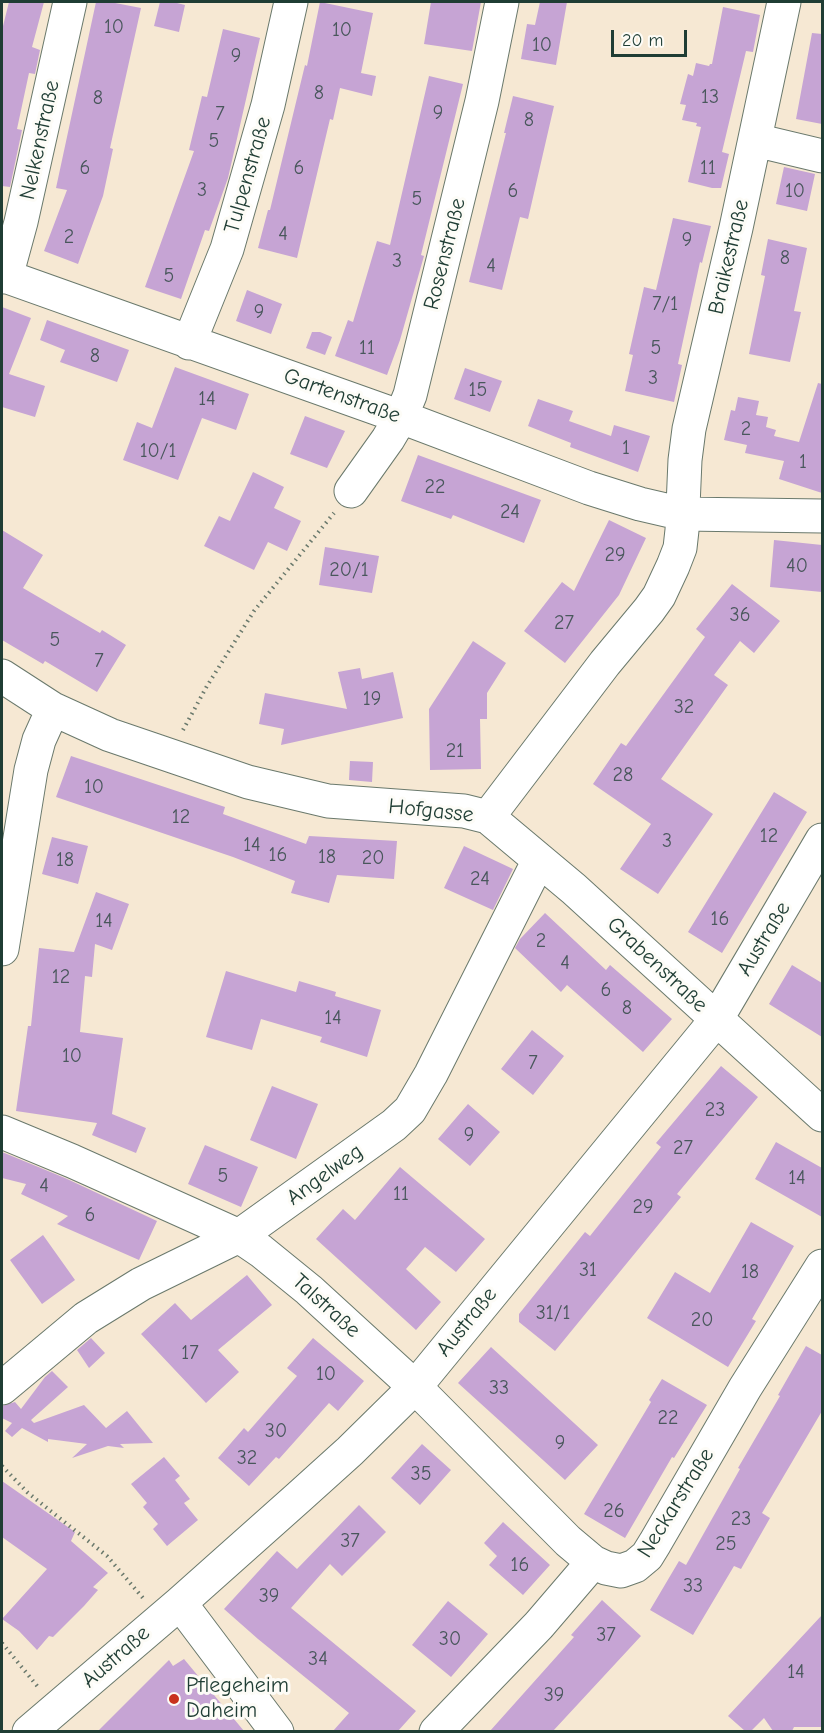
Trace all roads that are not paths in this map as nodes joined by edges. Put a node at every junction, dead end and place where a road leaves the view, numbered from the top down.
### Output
1 (70, 2) edge
2 (291, 2) edge
3 (502, 2) edge
4 (784, 2) edge
5 (755, 140) junction
6 (822, 156) edge
7 (4, 276) edge
8 (189, 343) junction
9 (401, 417) junction
10 (351, 491) road end
11 (683, 514) junction
12 (822, 516) edge
13 (2, 676) edge
14 (53, 709) junction
15 (488, 817) junction
16 (822, 840) edge
17 (539, 860) junction
18 (2, 949) edge
19 (716, 1020) junction
20 (822, 1115) edge
21 (2, 1132) edge
22 (239, 1236) junction
23 (822, 1266) edge
24 (415, 1387) junction
25 (2, 1388) edge
26 (593, 1562) junction
27 (170, 1611) junction
28 (29, 1731) edge
29 (278, 1731) edge
30 (436, 1731) edge

1 - 7 street, Nelkenstraße
2 - 8 street, Tulpenstraße
3 - 9 street, Rosenstraße
4 - 5 street, Braikestraße
5 - 6 street
5 - 11 street, Braikestraße
7 - 8 street, Gartenstraße
8 - 9 street, Gartenstraße
9 - 10 street, Rosenstraße
9 - 11 street, Gartenstraße
11 - 12 street
11 - 15 street, Hofgasse
13 - 14 street, Hofgasse
14 - 15 street, Hofgasse
14 - 18 street
15 - 17 street, Grabenstraße
16 - 19 street, Austraße
17 - 19 street, Grabenstraße
17 - 22 street, Angelweg
19 - 20 street, Grabenstraße
19 - 24 street, Austraße
21 - 22 street, Talstraße
22 - 24 street, Talstraße
22 - 25 street, Angelweg
23 - 26 street, Neckarstraße
24 - 26 street, Talstraße
24 - 27 street, Austraße
26 - 30 street
27 - 28 street, Austraße
27 - 29 street

